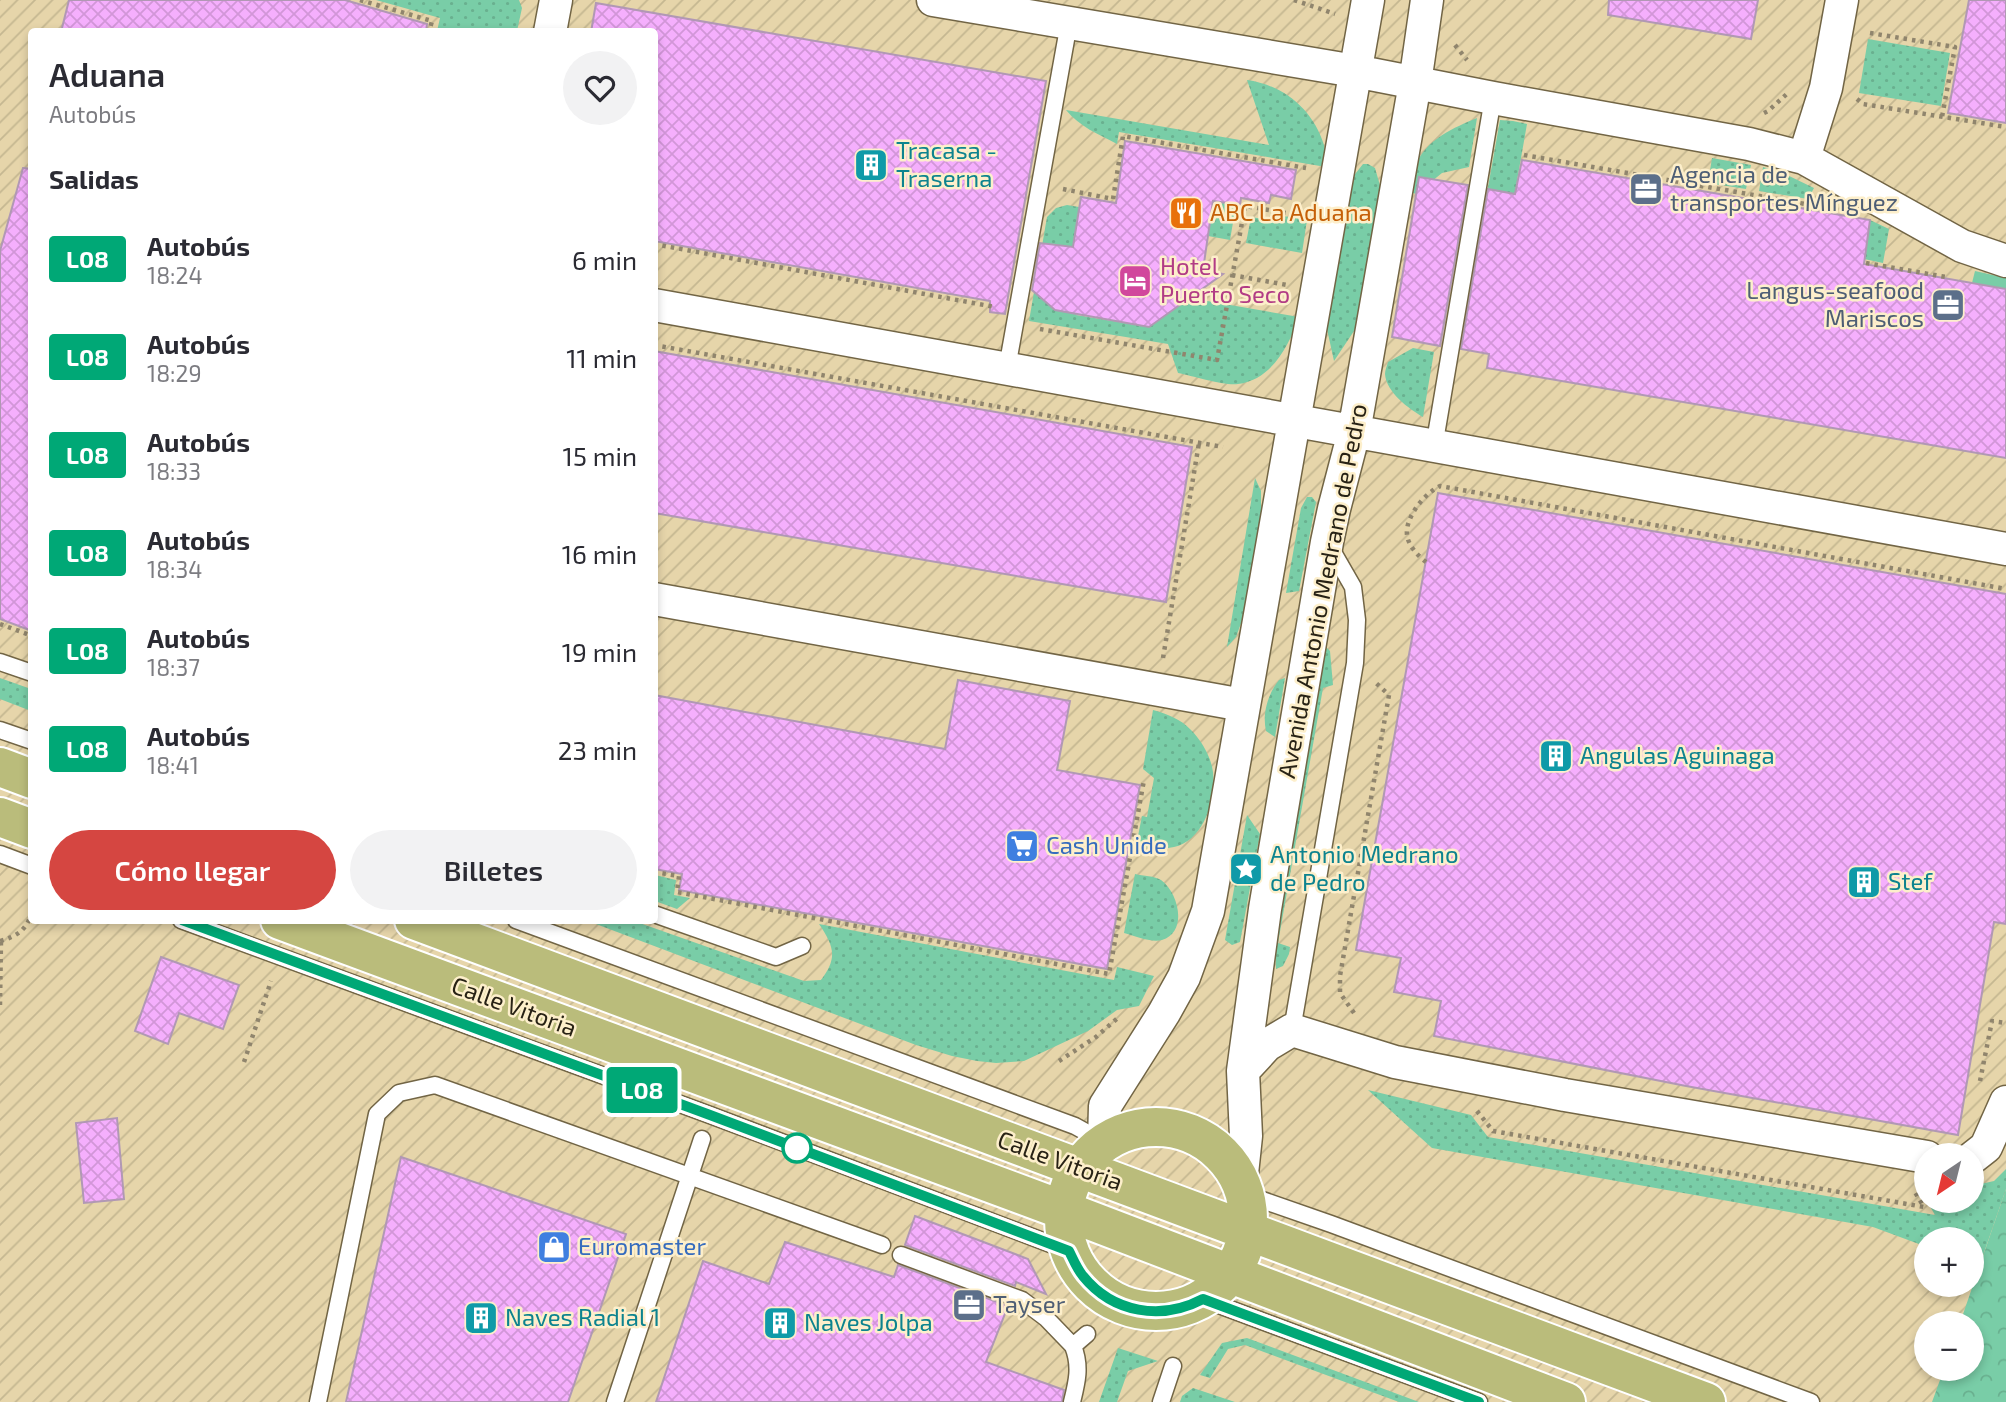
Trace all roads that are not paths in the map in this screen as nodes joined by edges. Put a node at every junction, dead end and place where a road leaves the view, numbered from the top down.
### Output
1 (556, 0) edge
2 (933, 0) edge
3 (1427, 0) edge
4 (1842, 0) edge
5 (1355, 8) edge
6 (1069, 23) junction
7 (551, 28) edge
8 (1355, 71) junction
9 (1415, 83) junction
10 (1493, 99) junction
11 (1804, 158) junction
12 (2006, 261) edge
13 (658, 306) edge
14 (1007, 368) junction
15 (1294, 420) junction
16 (1354, 432) junction
17 (1434, 447) junction
18 (1327, 542) junction
19 (2006, 549) edge
20 (658, 600) edge
21 (0, 662) edge
22 (28, 672) edge
23 (1242, 705) junction
24 (0, 730) edge
25 (28, 740) edge
26 (0, 767) edge
27 (28, 778) edge
28 (0, 817) edge
29 (28, 828) edge
30 (0, 854) edge
31 (28, 864) edge
32 (658, 915) edge
33 (192, 924) edge
34 (290, 924) edge
35 (426, 924) edge
36 (527, 924) edge
37 (802, 946) dead end
38 (1292, 1030) junction
39 (1243, 1071) junction
40 (2006, 1101) edge
41 (702, 1139) dead end
42 (1984, 1149) edge
43 (1091, 1155) junction
44 (1914, 1168) edge
45 (690, 1177) junction
46 (1243, 1189) junction
47 (1063, 1210) junction
48 (1248, 1231) junction
49 (882, 1245) dead end
50 (1069, 1251) junction
51 (901, 1255) dead end
52 (1217, 1287) junction
53 (1087, 1334) dead end
54 (1073, 1346) junction
55 (1173, 1366) dead end
56 (318, 1402) edge
57 (614, 1402) edge
58 (1072, 1402) edge
59 (1161, 1402) edge
60 (1479, 1402) edge
61 (1566, 1402) edge
62 (1706, 1402) edge
63 (1811, 1402) edge

1 - 7 street
2 - 6 street
3 - 9 street, Avenida Antonio Medrano de Pedro
4 - 11 street
5 - 8 street
6 - 8 street
6 - 14 lane
8 - 9 street
8 - 15 street
9 - 10 street
9 - 16 street, Avenida Antonio Medrano de Pedro
10 - 11 street
10 - 17 lane
11 - 12 street
13 - 14 street
14 - 15 street
15 - 16 street
15 - 23 street
16 - 17 street
16 - 18 street, Avenida Antonio Medrano de Pedro
17 - 19 street
18 - 38 lane
18 - 39 street, Avenida Antonio Medrano de Pedro
20 - 23 street
21 - 22 lane
23 - 43 street
24 - 25 lane
26 - 27 highway
28 - 29 highway
30 - 31 lane
32 - 37 lane
33 - 50 lane
34 - 47 highway, Calle Vitoria
35 - 43 highway, Calle Vitoria
36 - 43 lane
38 - 39 street
38 - 44 street
39 - 46 street, Avenida Antonio Medrano de Pedro
40 - 42 street
41 - 45 lane
43 - 46 highway
43 - 47 highway
43 - 48 highway, Calle Vitoria
45 - 49 lane
45 - 56 lane
45 - 57 lane
46 - 48 highway
46 - 63 lane
47 - 50 highway
47 - 52 highway, Calle Vitoria
48 - 52 highway
48 - 62 highway, Calle Vitoria
50 - 52 highway
51 - 54 lane
52 - 60 lane
52 - 61 highway
53 - 54 lane
54 - 58 lane
55 - 59 lane

